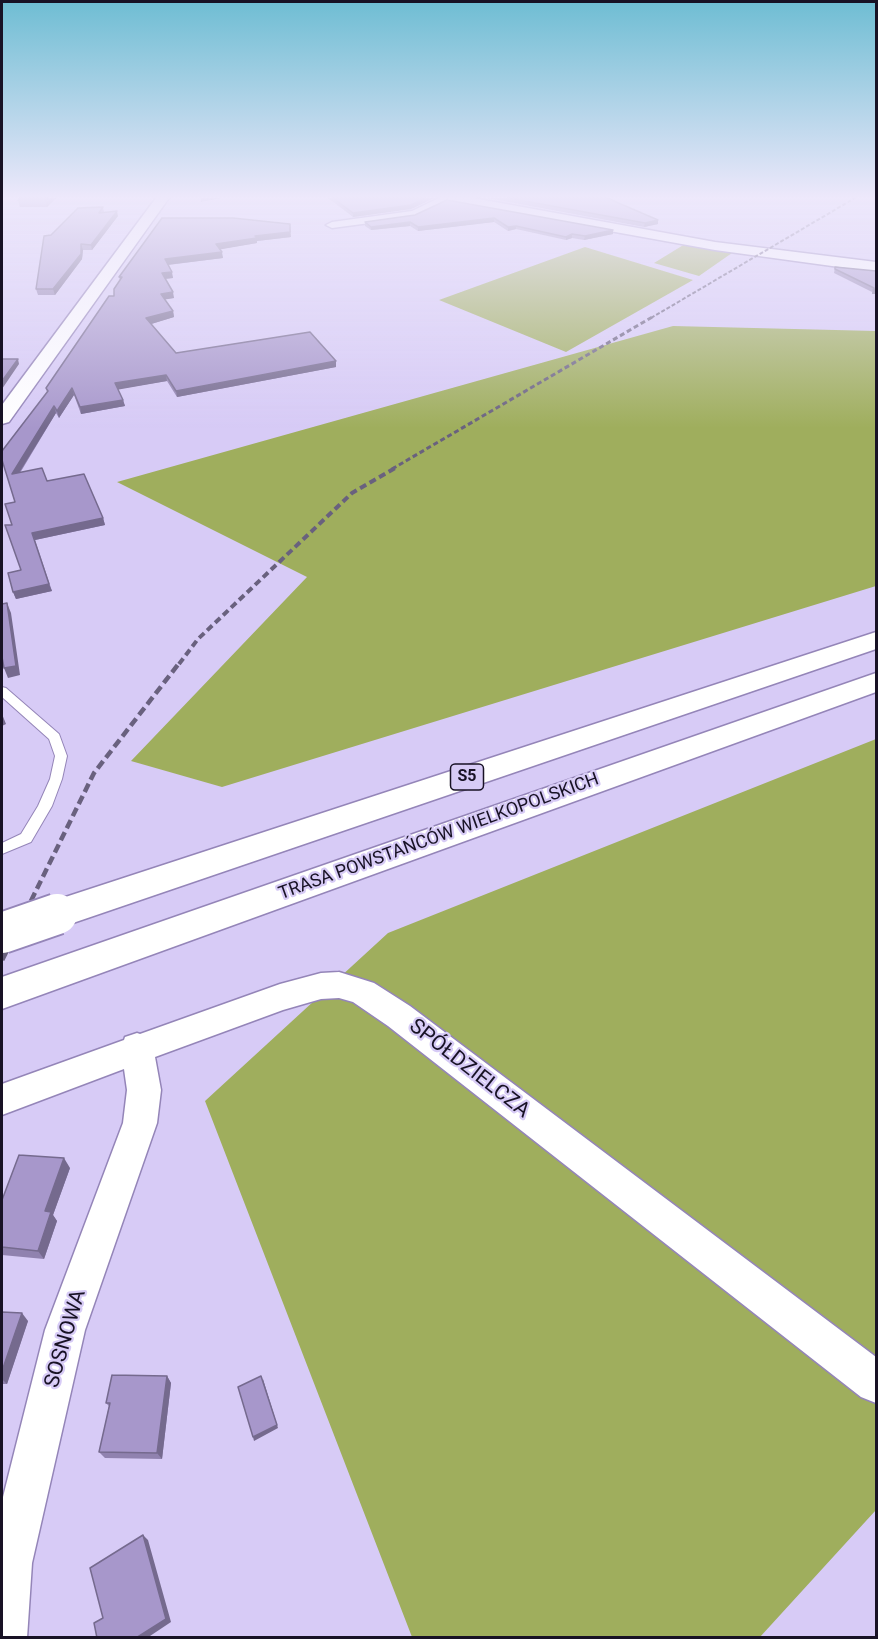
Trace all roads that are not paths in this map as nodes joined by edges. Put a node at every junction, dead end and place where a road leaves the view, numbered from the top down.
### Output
1 (107, 274) edge
2 (2, 417) edge
3 (876, 640) edge
4 (876, 682) edge
5 (2, 691) edge
6 (2, 849) edge
7 (2, 933) edge
8 (13, 989) edge
9 (137, 1047) junction
10 (2, 1099) edge
11 (876, 1382) edge
12 (3, 1638) edge

1 - 2 main road
3 - 7 main road, S5, bridge
4 - 8 main road, TRASA POWSTAŃCÓW WIELKOPOLSKICH
5 - 6 lane
9 - 10 street, SPÓŁDZIELCZA
9 - 11 street, SPÓŁDZIELCZA
9 - 12 street, SOSNOWA

